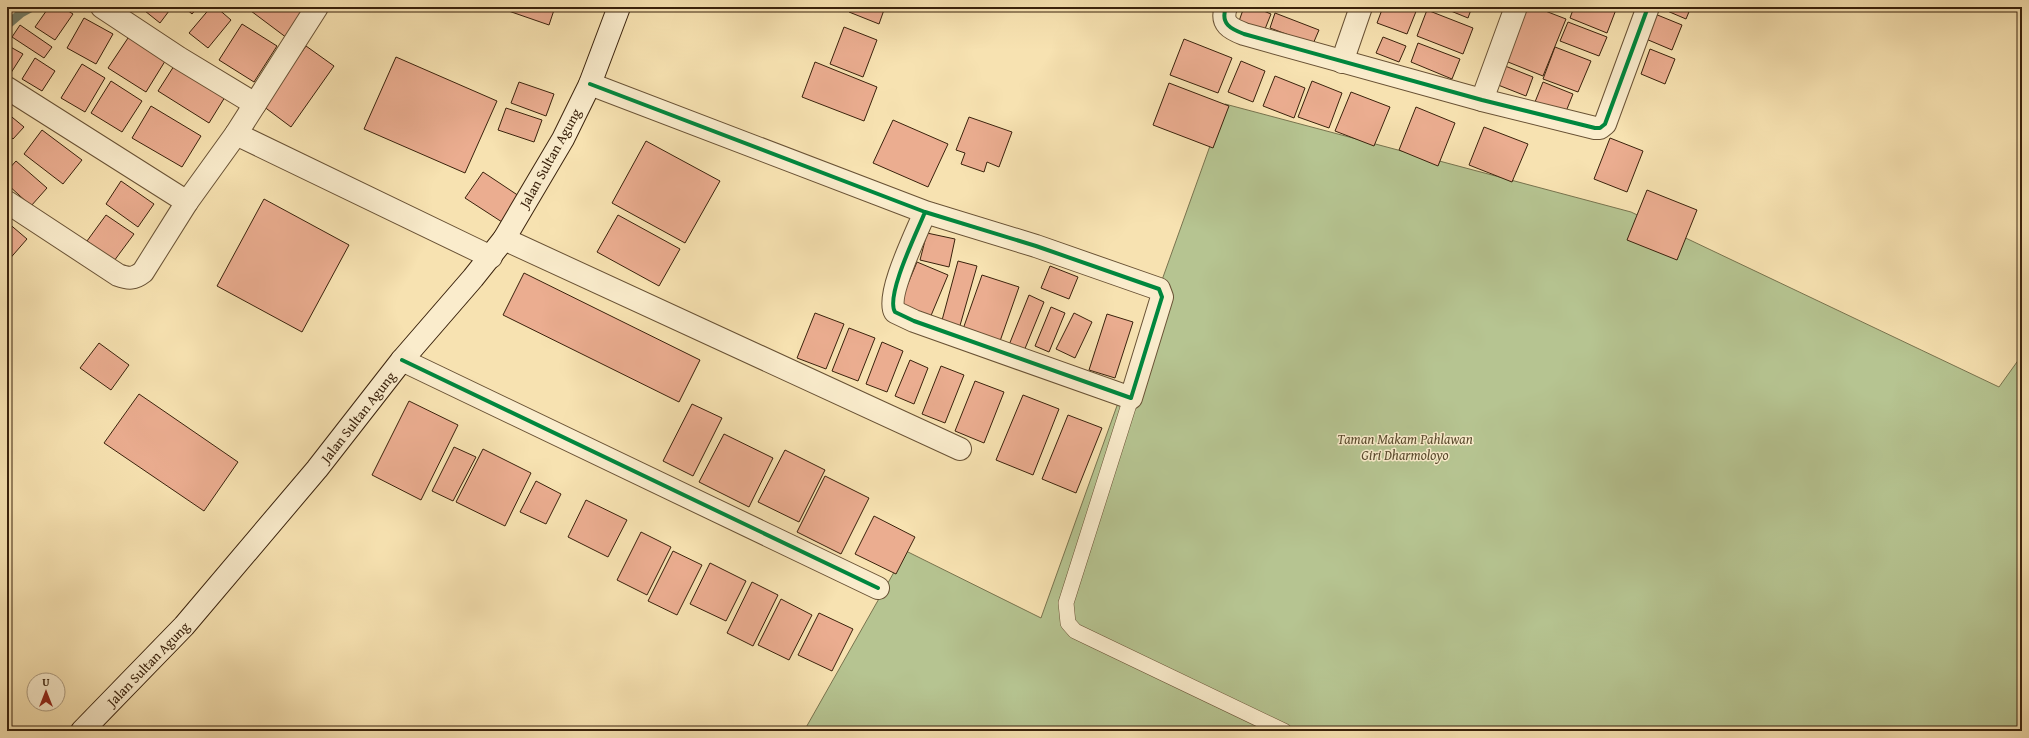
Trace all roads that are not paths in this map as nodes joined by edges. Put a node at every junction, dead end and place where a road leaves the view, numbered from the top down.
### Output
1 (102, 7) edge
2 (317, 7) edge
3 (1226, 7) edge
4 (1361, 7) edge
5 (1516, 7) edge
6 (1648, 7) edge
7 (614, 8) edge
8 (1342, 62) junction
9 (590, 84) junction
10 (7, 88) edge
11 (1482, 100) junction
12 (255, 104) junction
13 (236, 134) junction
14 (7, 202) edge
15 (187, 202) junction
16 (925, 212) junction
17 (504, 239) junction
18 (491, 256) junction
19 (402, 360) junction
20 (1131, 398) junction
21 (960, 449) dead end
22 (878, 588) dead end
23 (82, 731) edge
24 (1284, 731) edge

1 - 12 street
2 - 12 street
3 - 8 street
4 - 8 street
5 - 11 street
6 - 11 street
7 - 9 street, Jalan Sultan Agung
8 - 11 street
9 - 16 street
9 - 17 street, Jalan Sultan Agung
10 - 15 street
12 - 13 street
13 - 15 street
13 - 18 street
14 - 15 street
16 - 20 street
16 - 20 street
17 - 18 street, Jalan Sultan Agung
17 - 21 street
18 - 19 street, Jalan Sultan Agung
19 - 22 street
19 - 23 street, Jalan Sultan Agung
20 - 24 lane

